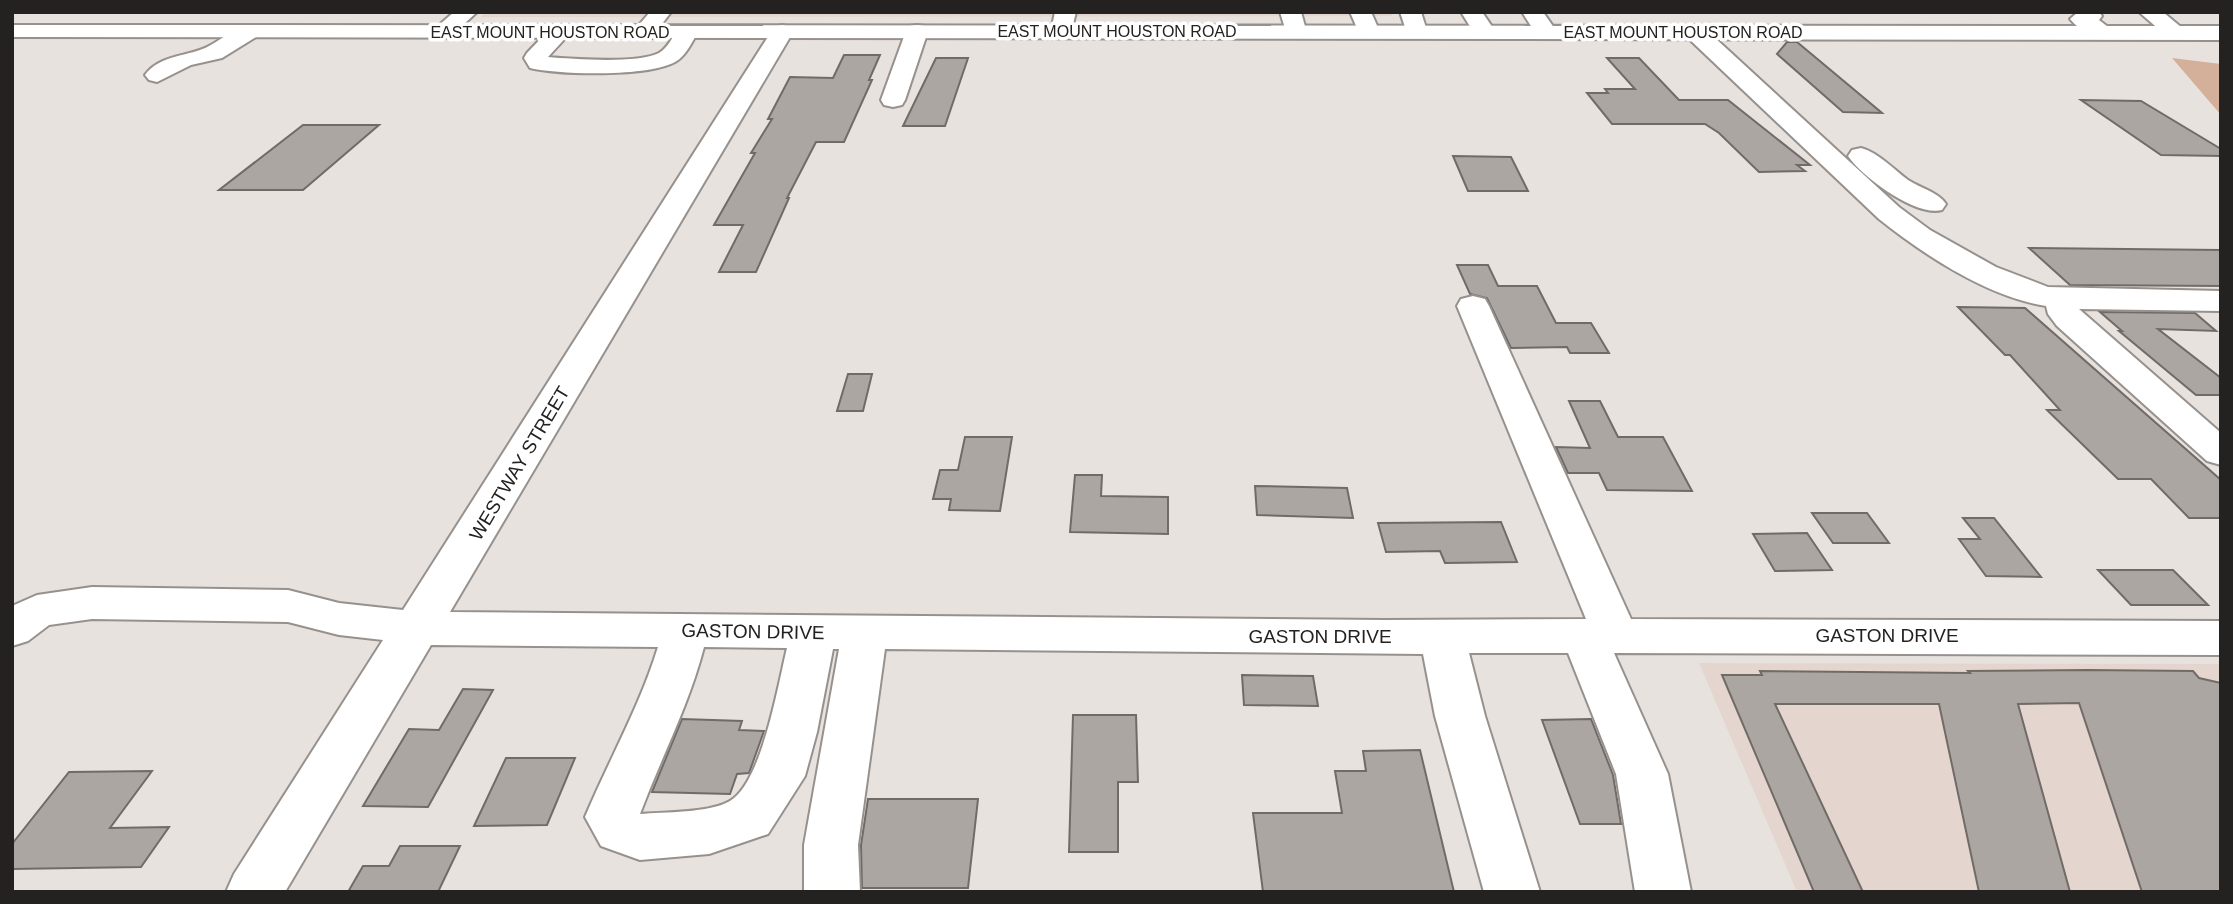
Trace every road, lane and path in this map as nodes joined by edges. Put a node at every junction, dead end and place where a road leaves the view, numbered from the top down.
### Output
1 (467, 12) edge
2 (661, 12) edge
3 (1471, 12) edge
4 (1532, 12) edge
5 (2052, 12) edge
6 (2149, 12) edge
7 (2084, 15) edge
8 (1293, 21) edge
9 (1364, 21) edge
10 (1413, 21) edge
11 (1064, 22) edge
12 (930, 25) edge
13 (1484, 31) junction
14 (248, 32) junction
15 (442, 32) junction
16 (560, 32) junction
17 (644, 32) junction
18 (687, 32) junction
19 (782, 32) junction
20 (1546, 32) junction
21 (1695, 32) junction
22 (1725, 32) junction
23 (2105, 33) junction
24 (2177, 33) junction
25 (2221, 33) edge
26 (19, 34) edge
27 (157, 75) dead end
28 (893, 100) dead end
29 (1932, 204) dead end
30 (2060, 297) junction
31 (2221, 301) edge
32 (1473, 306) dead end
33 (2221, 453) edge
34 (419, 628) junction
35 (12, 629) edge
36 (686, 630) junction
37 (814, 631) junction
38 (865, 632) junction
39 (1443, 636) junction
40 (1599, 636) junction
41 (2221, 638) edge
42 (254, 892) edge
43 (832, 892) edge
44 (1512, 892) edge
45 (1663, 892) edge

1 - 15 main road
2 - 17 main road
3 - 13 main road
4 - 20 main road
5 - 7 main road
6 - 24 main road
7 - 23 main road
8 - 9 main road, EAST MOUNT HOUSTON ROAD
8 - 11 main road, EAST MOUNT HOUSTON ROAD
9 - 10 main road, EAST MOUNT HOUSTON ROAD
10 - 13 main road, EAST MOUNT HOUSTON ROAD
11 - 12 main road, EAST MOUNT HOUSTON ROAD
12 - 19 main road, EAST MOUNT HOUSTON ROAD
12 - 28 main road
13 - 20 main road, EAST MOUNT HOUSTON ROAD
14 - 15 main road, EAST MOUNT HOUSTON ROAD
14 - 26 main road, EAST MOUNT HOUSTON ROAD
14 - 27 main road
15 - 16 main road, EAST MOUNT HOUSTON ROAD
16 - 17 main road, EAST MOUNT HOUSTON ROAD
16 - 18 main road
17 - 18 main road, EAST MOUNT HOUSTON ROAD
18 - 19 main road, EAST MOUNT HOUSTON ROAD
19 - 34 main road, WESTWAY STREET
20 - 21 main road, EAST MOUNT HOUSTON ROAD
21 - 22 main road, EAST MOUNT HOUSTON ROAD
21 - 30 main road
22 - 23 main road, EAST MOUNT HOUSTON ROAD
22 - 29 main road
23 - 24 main road, EAST MOUNT HOUSTON ROAD
24 - 25 main road, EAST MOUNT HOUSTON ROAD
30 - 31 main road
30 - 33 main road
32 - 40 main road
34 - 35 main road, GASTON DRIVE
34 - 36 main road, GASTON DRIVE
34 - 42 main road, WESTWAY STREET
36 - 37 main road, GASTON DRIVE
36 - 37 main road
37 - 38 main road, GASTON DRIVE
38 - 39 main road, GASTON DRIVE
38 - 43 main road
39 - 40 main road, GASTON DRIVE
39 - 44 main road
40 - 41 main road, GASTON DRIVE
40 - 45 main road

